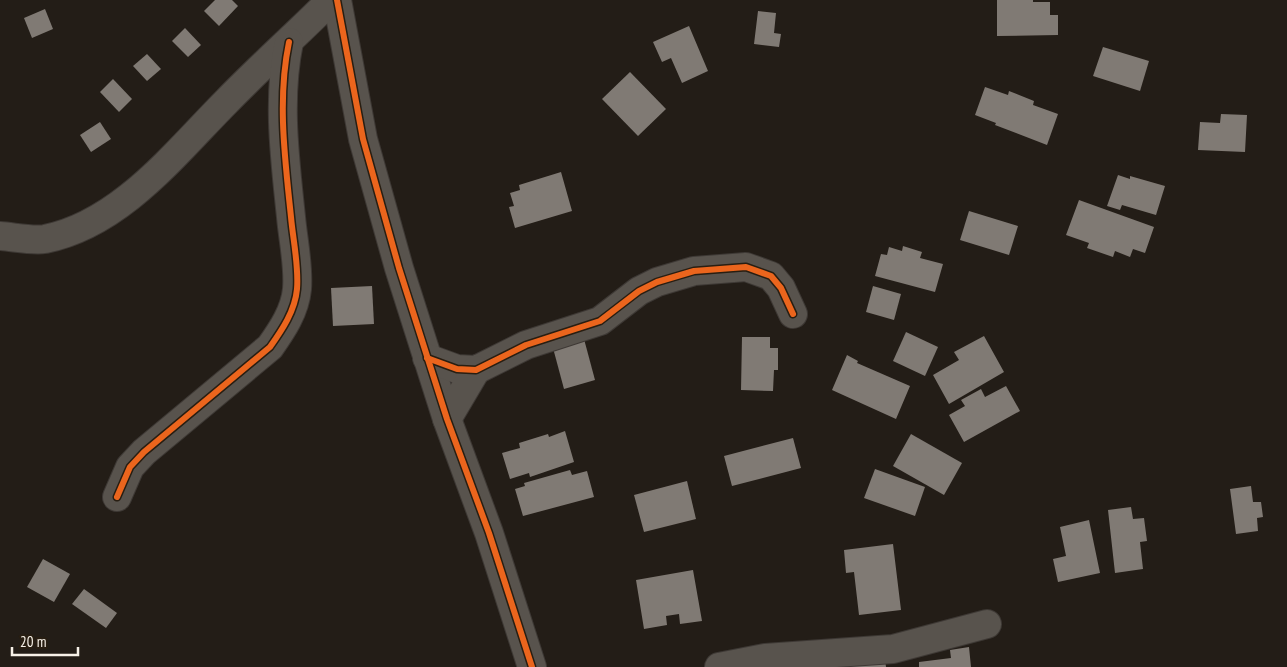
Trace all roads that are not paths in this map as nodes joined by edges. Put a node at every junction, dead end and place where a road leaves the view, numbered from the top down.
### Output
1 (330, 0) edge
2 (337, 0) edge
3 (289, 42) junction
4 (0, 236) edge
5 (793, 314) dead end
6 (427, 358) junction
7 (476, 370) junction
8 (447, 419) junction
9 (117, 497) dead end
10 (987, 624) dead end
11 (532, 667) edge
12 (719, 667) edge

1 - 3 street
2 - 6 street
3 - 4 street
3 - 9 street
5 - 7 street
6 - 7 street
6 - 8 street
7 - 8 street
8 - 11 street
10 - 12 street

